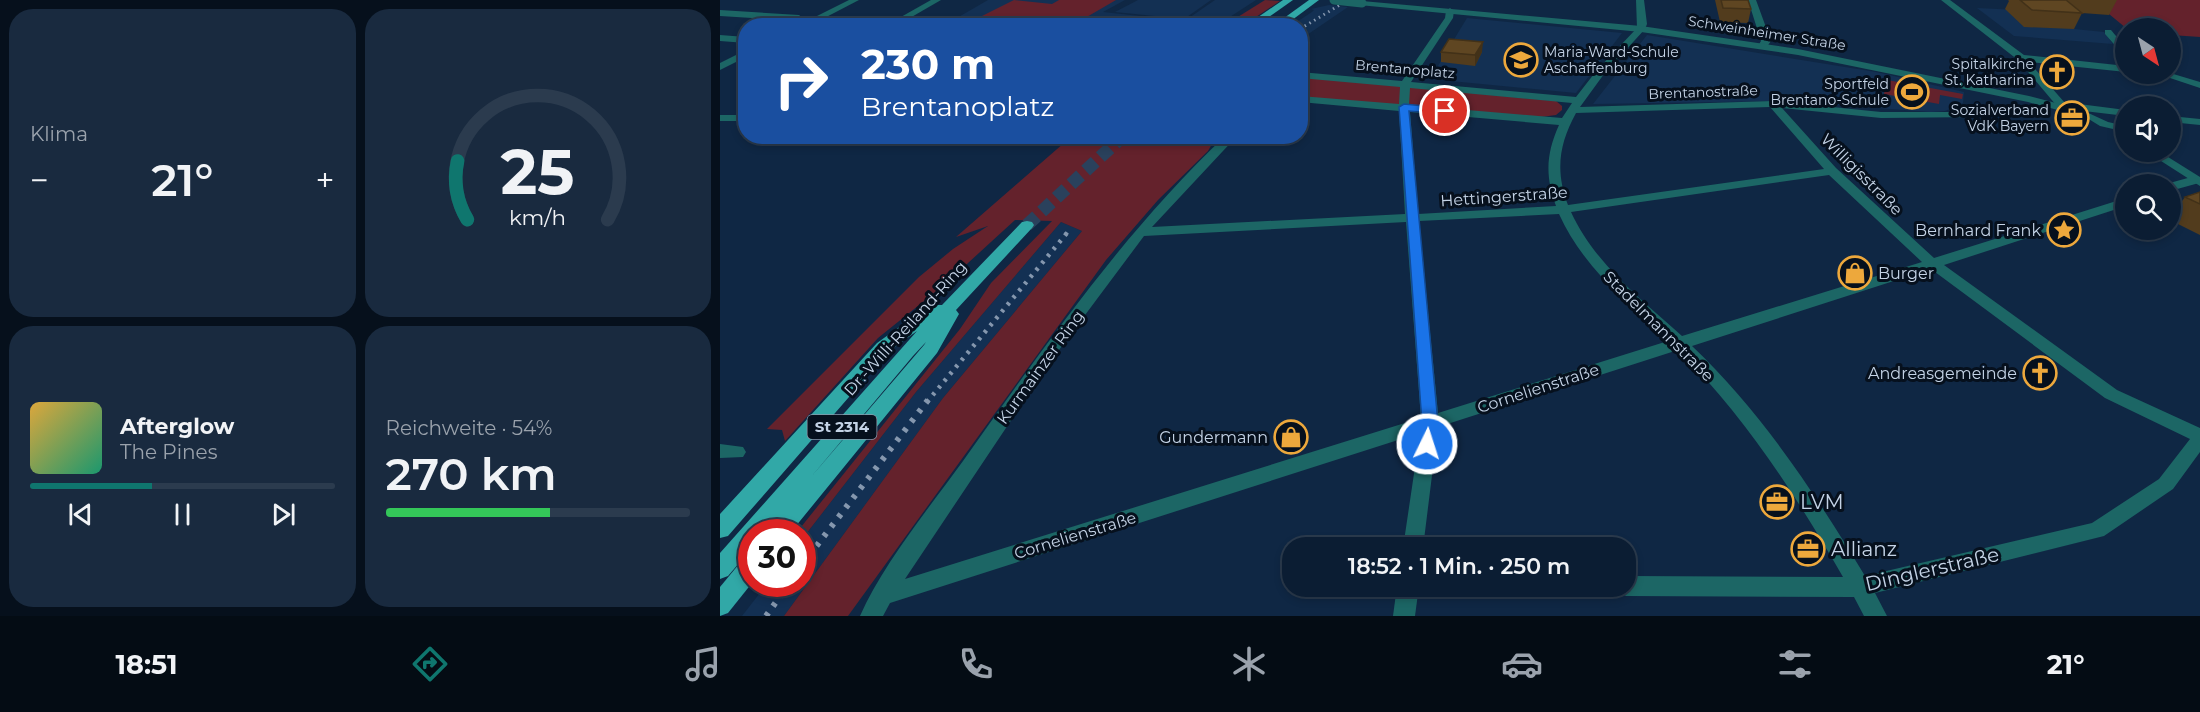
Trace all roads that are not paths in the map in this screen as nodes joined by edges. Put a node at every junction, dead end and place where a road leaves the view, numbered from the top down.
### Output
1 (855, 0) edge
2 (937, 0) edge
3 (1289, 0) edge
4 (1303, 0) edge
5 (1315, 0) edge
6 (1334, 0) edge
7 (1640, 0) edge
8 (1752, 0) edge
9 (1945, 0) edge
10 (1454, 1) edge
11 (1450, 11) junction
12 (720, 13) edge
13 (1498, 16) junction
14 (764, 18) edge
15 (810, 18) edge
16 (904, 18) edge
17 (1261, 18) edge
18 (1276, 18) edge
19 (1289, 18) edge
20 (1641, 29) junction
21 (2108, 32) dead end
22 (720, 38) edge
23 (738, 39) edge
24 (2115, 41) edge
25 (1763, 46) junction
26 (738, 57) edge
27 (2021, 57) junction
28 (720, 67) edge
29 (2115, 68) edge
30 (1308, 76) edge
31 (2181, 80) edge
32 (1405, 84) junction
33 (2200, 86) edge
34 (1308, 100) edge
35 (1773, 104) junction
36 (1575, 105) junction
37 (2059, 105) junction
38 (1404, 107) junction
39 (2115, 110) edge
40 (2092, 113) junction
41 (1979, 114) dead end
42 (720, 118) edge
43 (738, 118) edge
44 (2181, 120) edge
45 (1566, 122) junction
46 (2200, 122) edge
47 (2115, 127) edge
48 (1224, 144) edge
49 (2169, 162) edge
50 (1832, 171) junction
51 (2198, 181) edge
52 (2181, 185) edge
53 (2115, 205) edge
54 (1562, 210) junction
55 (1412, 219) junction
56 (1028, 225) tunnel mouth
57 (1140, 232) junction
58 (1932, 263) junction
59 (966, 287) junction
60 (1680, 342) junction
61 (1430, 423) junction
62 (2200, 437) edge
63 (789, 519) edge
64 (720, 529) edge
65 (1414, 537) edge
66 (720, 569) edge
67 (738, 582) edge
68 (1636, 586) edge
69 (1861, 587) junction
70 (882, 596) junction
71 (1407, 597) edge
72 (720, 605) edge
73 (871, 616) edge
74 (1404, 616) edge
75 (1876, 616) edge

1 - 15 street
2 - 16 street
3 - 17 highway
4 - 18 highway
5 - 19 highway
6 - 11 street, Schweinheimer Straße, bridge
7 - 20 street
8 - 25 street
9 - 27 street
10 - 11 street
10 - 13 street, Schweinheimer Straße
11 - 13 street, Schweinheimer Straße
11 - 32 street
12 - 14 street
13 - 20 street, Schweinheimer Straße
20 - 25 street, Schweinheimer Straße
20 - 36 street, Stadelmannstraße
21 - 24 street
22 - 23 street
25 - 37 street, Schweinheimer Straße
26 - 28 street
27 - 29 street
27 - 37 street
30 - 32 street, Brentanoplatz
31 - 33 street
32 - 36 street, Brentanoplatz
32 - 38 street
34 - 38 street
35 - 36 street, Brentanostraße
35 - 41 street, Brentanostraße
35 - 50 street, Willigisstraße
36 - 45 street, Stadelmannstraße
37 - 40 street, Schweinheimer Straße
38 - 45 street
38 - 55 street
39 - 40 street
40 - 47 street
42 - 43 street
44 - 46 street
45 - 54 street, Stadelmannstraße
48 - 57 street, Kurmainzer Ring
49 - 51 street
50 - 54 street, Hettingerstraße
50 - 58 street, Willigisstraße
51 - 52 street
53 - 58 street, Cornelienstraße
54 - 55 street, Hettingerstraße
54 - 60 street, Stadelmannstraße
55 - 57 street, Hettingerstraße
55 - 61 street
56 - 59 highway, Dr.-Willi-Reiland-Ring / St 2314
57 - 70 street, Kurmainzer Ring
58 - 60 street, Cornelienstraße
58 - 62 street, Willigisstraße
59 - 63 highway
59 - 64 highway
59 - 66 highway, Dr.-Willi-Reiland-Ring / St 2314
60 - 61 street, Cornelienstraße
60 - 69 street, Stadelmannstraße
61 - 65 street
61 - 70 street, Cornelienstraße
62 - 69 street, Dinglerstraße
67 - 72 highway
68 - 69 street, Dinglerstraße
69 - 75 street, Stadelmannstraße
70 - 73 street, Kurmainzer Ring
71 - 74 street

